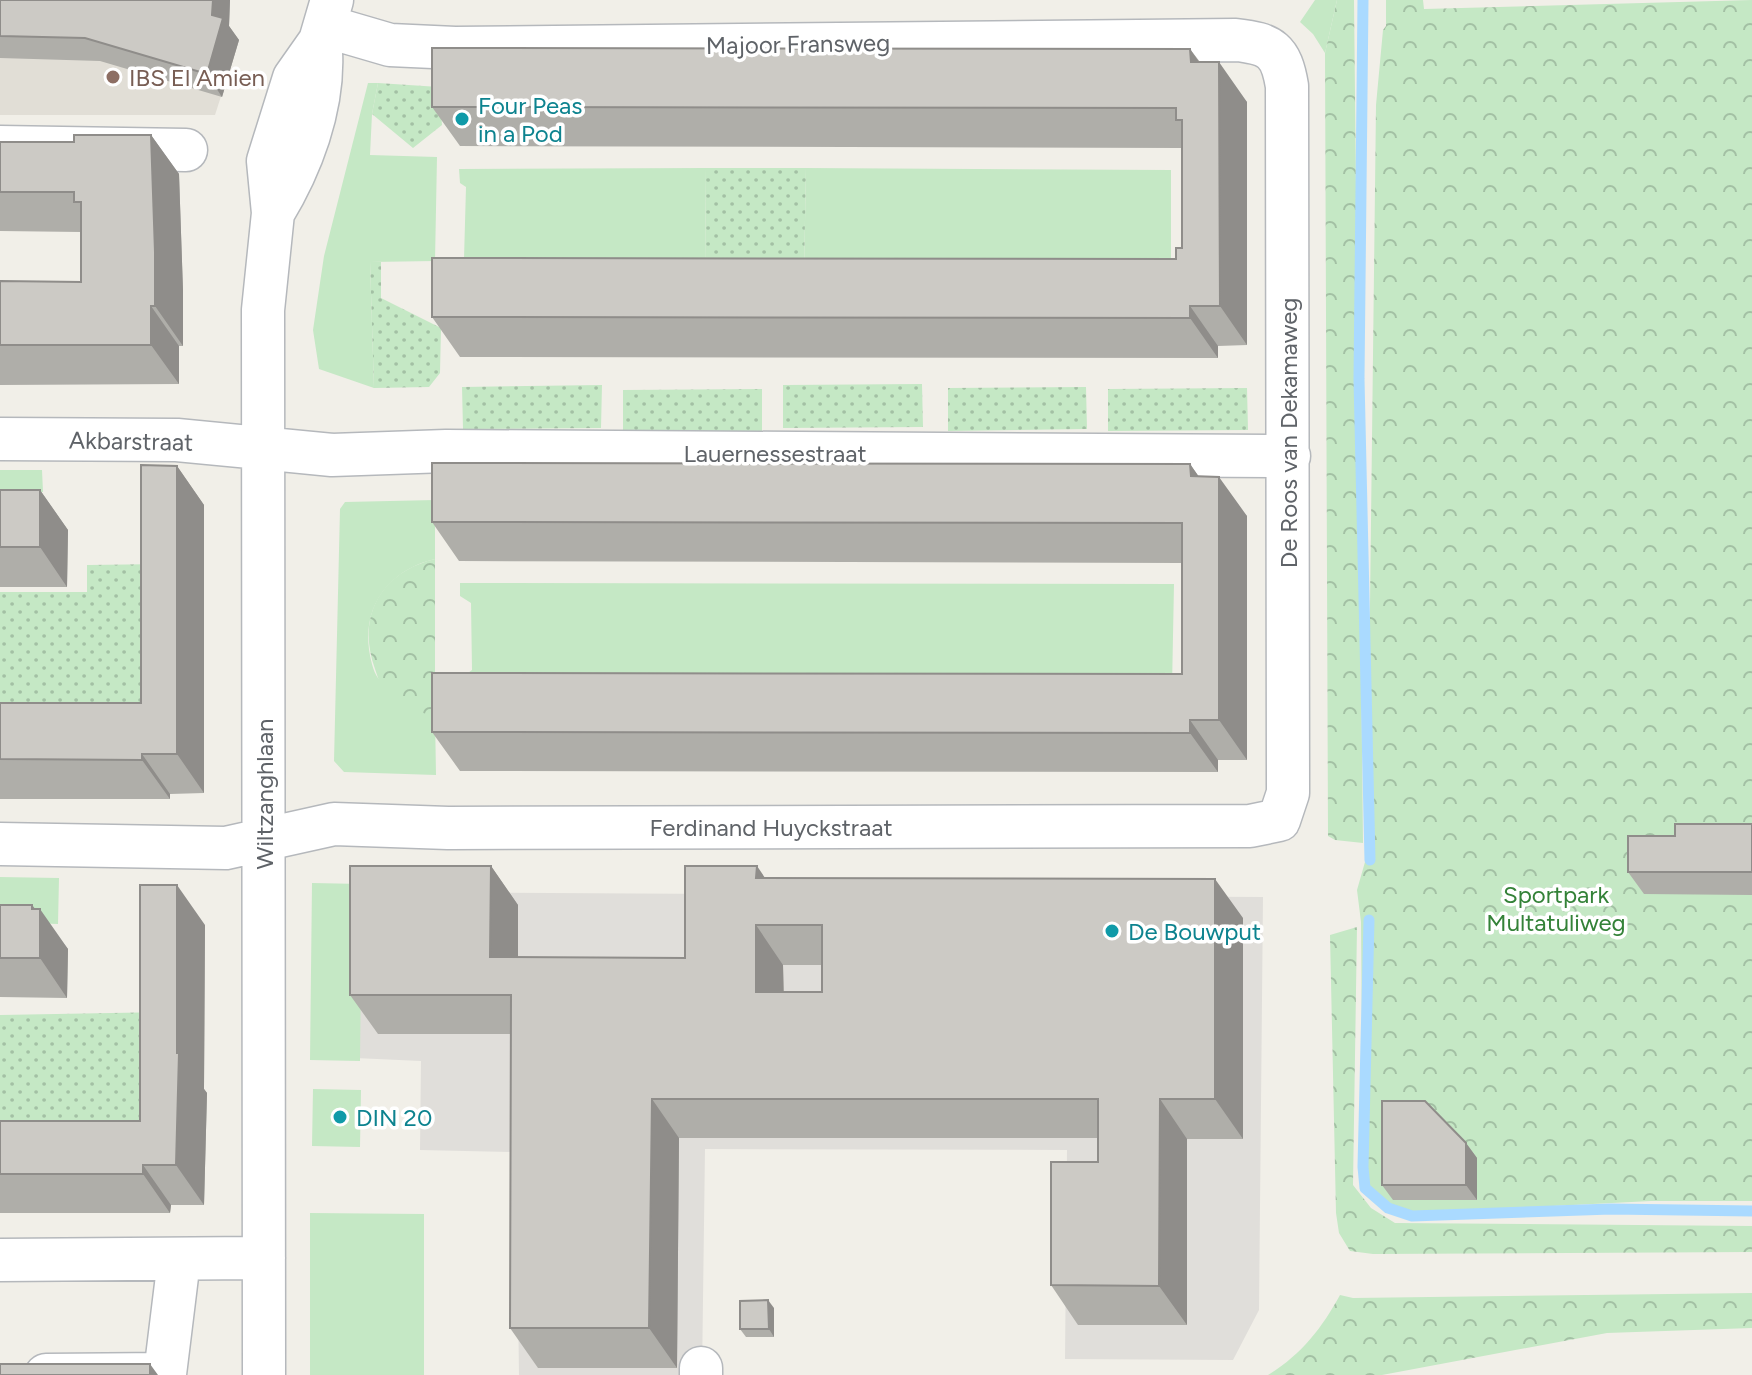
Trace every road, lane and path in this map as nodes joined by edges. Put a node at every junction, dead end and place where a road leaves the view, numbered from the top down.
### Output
1 (326, 22) edge
2 (1272, 49) joint
3 (0, 147) edge
4 (186, 150) dead end
5 (0, 439) edge
6 (263, 447) junction
7 (1289, 456) junction
8 (1279, 820) joint
9 (264, 840) junction
10 (0, 844) edge
11 (264, 1258) junction
12 (0, 1260) edge
13 (179, 1260) junction
14 (46, 1375) edge
15 (264, 1375) edge

1 - 2 street, Majoor Fransweg
1 - 6 street, Wiltzanghlaan
2 - 7 street, De Roos van Dekamaweg
3 - 4 street
5 - 6 street, Akbarstraat
6 - 7 street, Lauernessestraat
6 - 9 street, Wiltzanghlaan
7 - 8 street, De Roos van Dekamaweg
8 - 9 street, Ferdinand Huyckstraat
9 - 10 street, Ferdinand Huyckstraat
9 - 11 street, Wiltzanghlaan
11 - 13 street
11 - 15 street, Wiltzanghlaan
12 - 13 street
13 - 14 street

